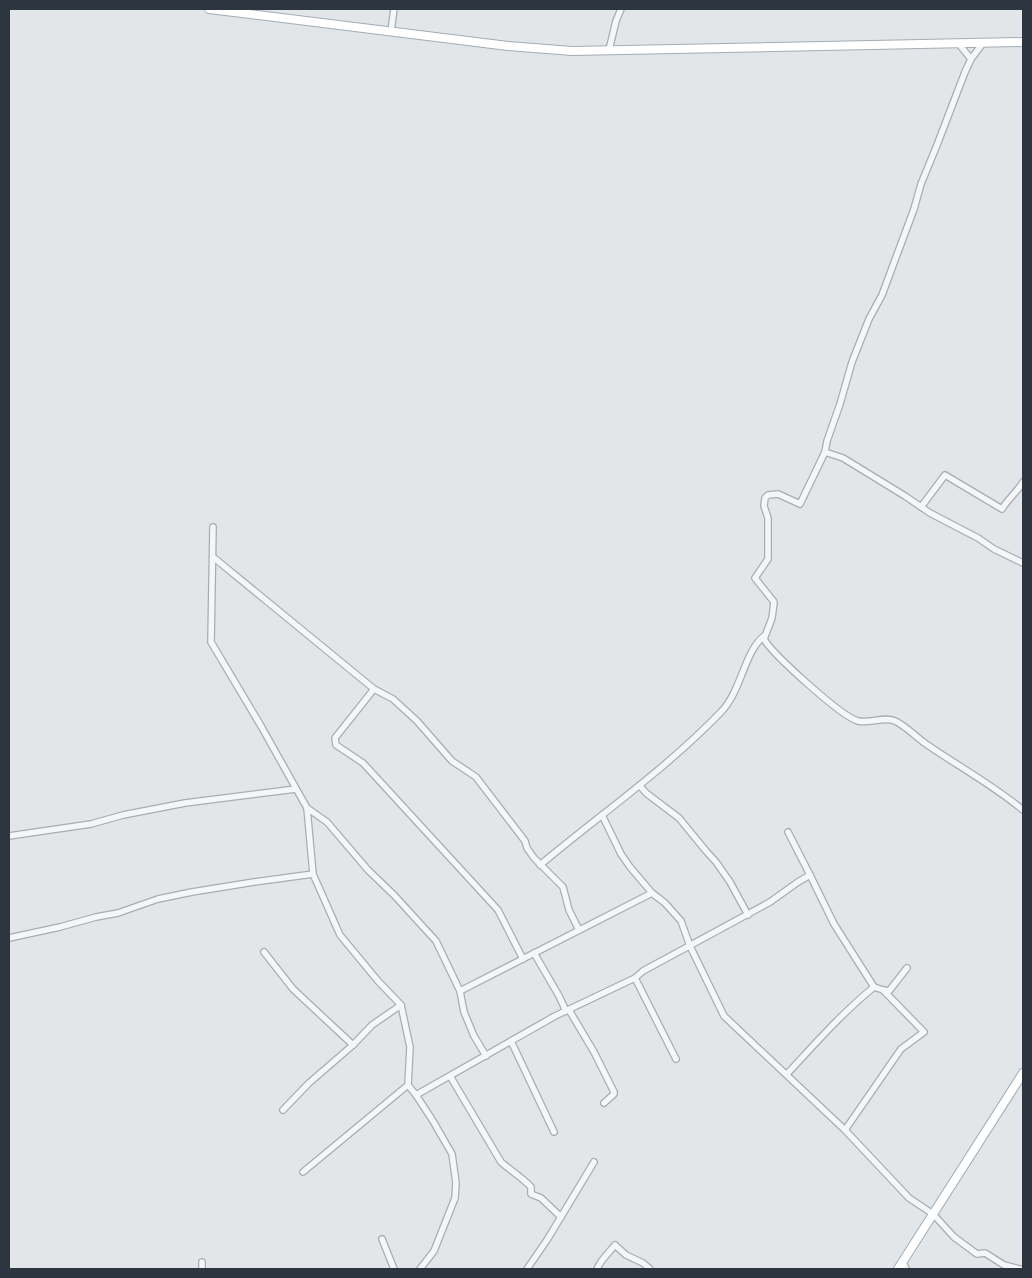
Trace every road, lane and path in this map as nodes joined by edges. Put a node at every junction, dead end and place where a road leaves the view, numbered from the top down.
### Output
1 (210, 9) edge
2 (394, 9) edge
3 (621, 9) edge
4 (244, 11) edge
5 (391, 32) junction
6 (1023, 42) edge
7 (958, 43) junction
8 (983, 43) junction
9 (609, 50) junction
10 (971, 59) junction
11 (825, 452) junction
12 (1023, 482) edge
13 (921, 507) junction
14 (213, 527) dead end
15 (213, 557) junction
16 (1023, 563) edge
17 (764, 636) junction
18 (374, 689) junction
19 (640, 786) junction
20 (296, 790) junction
21 (307, 808) junction
22 (1023, 810) edge
23 (602, 815) junction
24 (788, 832) dead end
25 (9, 836) edge
26 (540, 865) junction
27 (312, 874) junction
28 (810, 876) junction
29 (652, 893) junction
30 (748, 915) junction
31 (579, 930) junction
32 (9, 938) edge
33 (690, 946) junction
34 (264, 952) dead end
35 (534, 953) junction
36 (523, 959) junction
37 (908, 968) dead end
38 (635, 978) junction
39 (874, 986) junction
40 (883, 990) junction
41 (460, 991) junction
42 (401, 1005) junction
43 (567, 1011) junction
44 (510, 1041) junction
45 (353, 1045) junction
46 (486, 1056) junction
47 (676, 1059) dead end
48 (1023, 1073) edge
49 (787, 1074) junction
50 (450, 1076) junction
51 (408, 1085) junction
52 (416, 1095) junction
53 (604, 1103) dead end
54 (283, 1110) dead end
55 (845, 1130) junction
56 (554, 1132) dead end
57 (594, 1162) dead end
58 (303, 1172) dead end
59 (933, 1214) junction
60 (561, 1217) junction
61 (382, 1239) dead end
62 (202, 1262) dead end
63 (904, 1265) edge
64 (1002, 1267) edge
65 (202, 1269) edge
66 (394, 1269) edge
67 (420, 1269) edge
68 (527, 1269) edge
69 (597, 1269) edge
70 (650, 1269) edge
71 (898, 1269) edge
72 (1020, 1269) edge

1 - 4 main road
2 - 5 street
3 - 9 street
4 - 5 main road
5 - 9 main road
6 - 8 main road
7 - 8 main road
7 - 9 main road
7 - 10 street
8 - 10 street
10 - 11 street
11 - 13 street
11 - 17 street
12 - 13 street
13 - 16 street
14 - 15 street
15 - 18 street
15 - 20 street
17 - 19 street
17 - 22 street
18 - 26 street
18 - 36 street
19 - 23 street
19 - 30 street
20 - 21 street
20 - 25 street
21 - 27 street
21 - 41 street
23 - 26 street
23 - 29 street
24 - 28 street
26 - 31 street
27 - 32 street
27 - 42 street
28 - 30 street
28 - 39 street
29 - 31 street
29 - 33 street
30 - 33 street
31 - 35 street
33 - 38 street
33 - 49 street
34 - 45 street
35 - 36 street
35 - 43 street
36 - 41 street
37 - 40 street
38 - 43 street
38 - 47 street
39 - 40 street
39 - 49 street
40 - 55 street
41 - 46 street
42 - 45 street
42 - 51 street
43 - 44 street
43 - 53 street
44 - 46 street
44 - 56 street
45 - 54 street
46 - 50 street
48 - 59 main road
49 - 55 street
50 - 52 street
50 - 60 street
51 - 52 street
51 - 58 street
52 - 67 street
55 - 59 street
57 - 60 street
59 - 63 main road
59 - 64 street
60 - 68 street
61 - 66 street
62 - 65 street
63 - 71 main road
64 - 72 street
69 - 70 street

